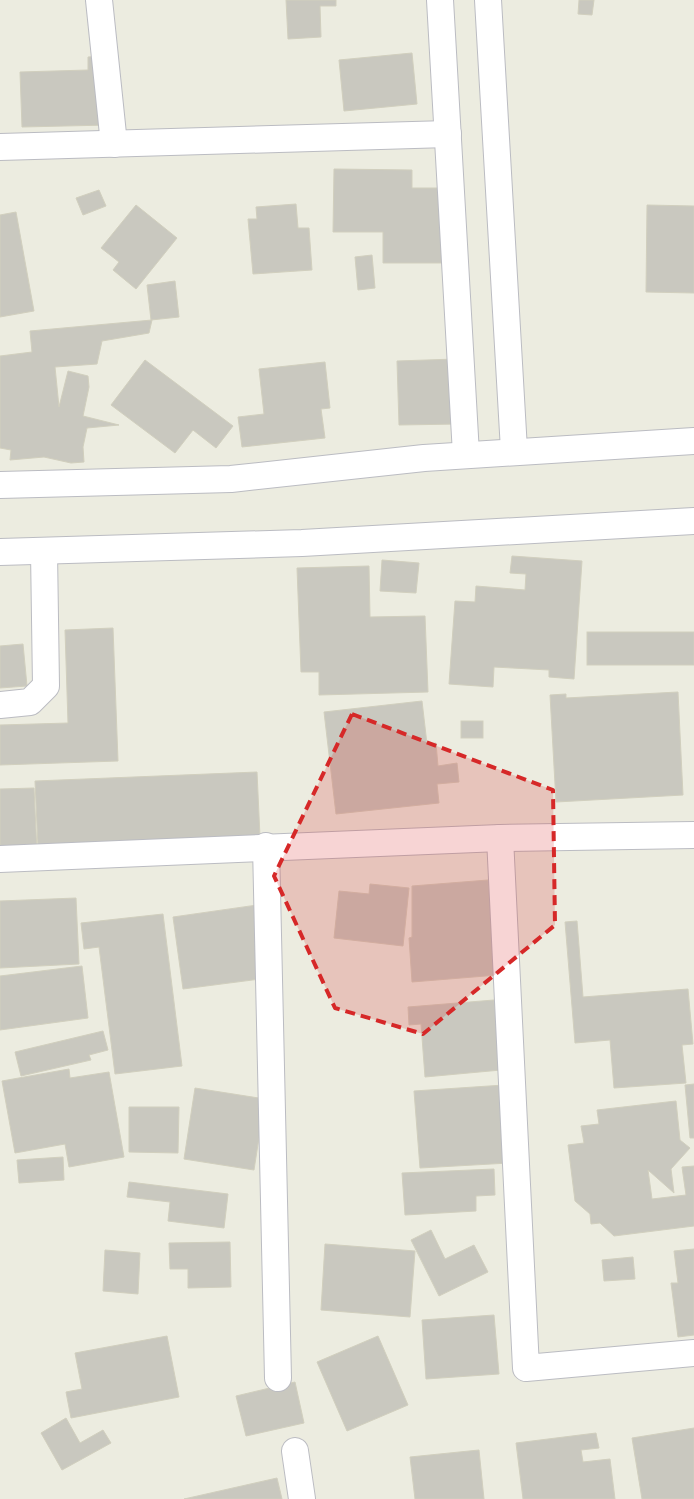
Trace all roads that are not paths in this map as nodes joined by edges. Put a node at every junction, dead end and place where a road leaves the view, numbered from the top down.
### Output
1 (99, 0) edge
2 (440, 0) edge
3 (488, 0) edge
4 (448, 134) junction
5 (114, 144) junction
6 (0, 147) edge
7 (694, 441) edge
8 (514, 450) junction
9 (466, 454) junction
10 (0, 485) edge
11 (694, 521) edge
12 (44, 551) junction
13 (0, 552) edge
14 (0, 705) edge
15 (694, 836) edge
16 (500, 838) junction
17 (266, 846) junction
18 (0, 859) edge
19 (694, 1353) edge
20 (278, 1378) dead end
21 (295, 1450) dead end
22 (302, 1499) edge

1 - 5 street
2 - 4 street
3 - 8 street
4 - 5 street
4 - 9 street
5 - 6 street
7 - 8 street
8 - 9 street
9 - 10 street
11 - 12 street
12 - 13 street
12 - 14 street
15 - 16 street
16 - 17 street
16 - 19 street
17 - 18 street
17 - 20 street
21 - 22 street

